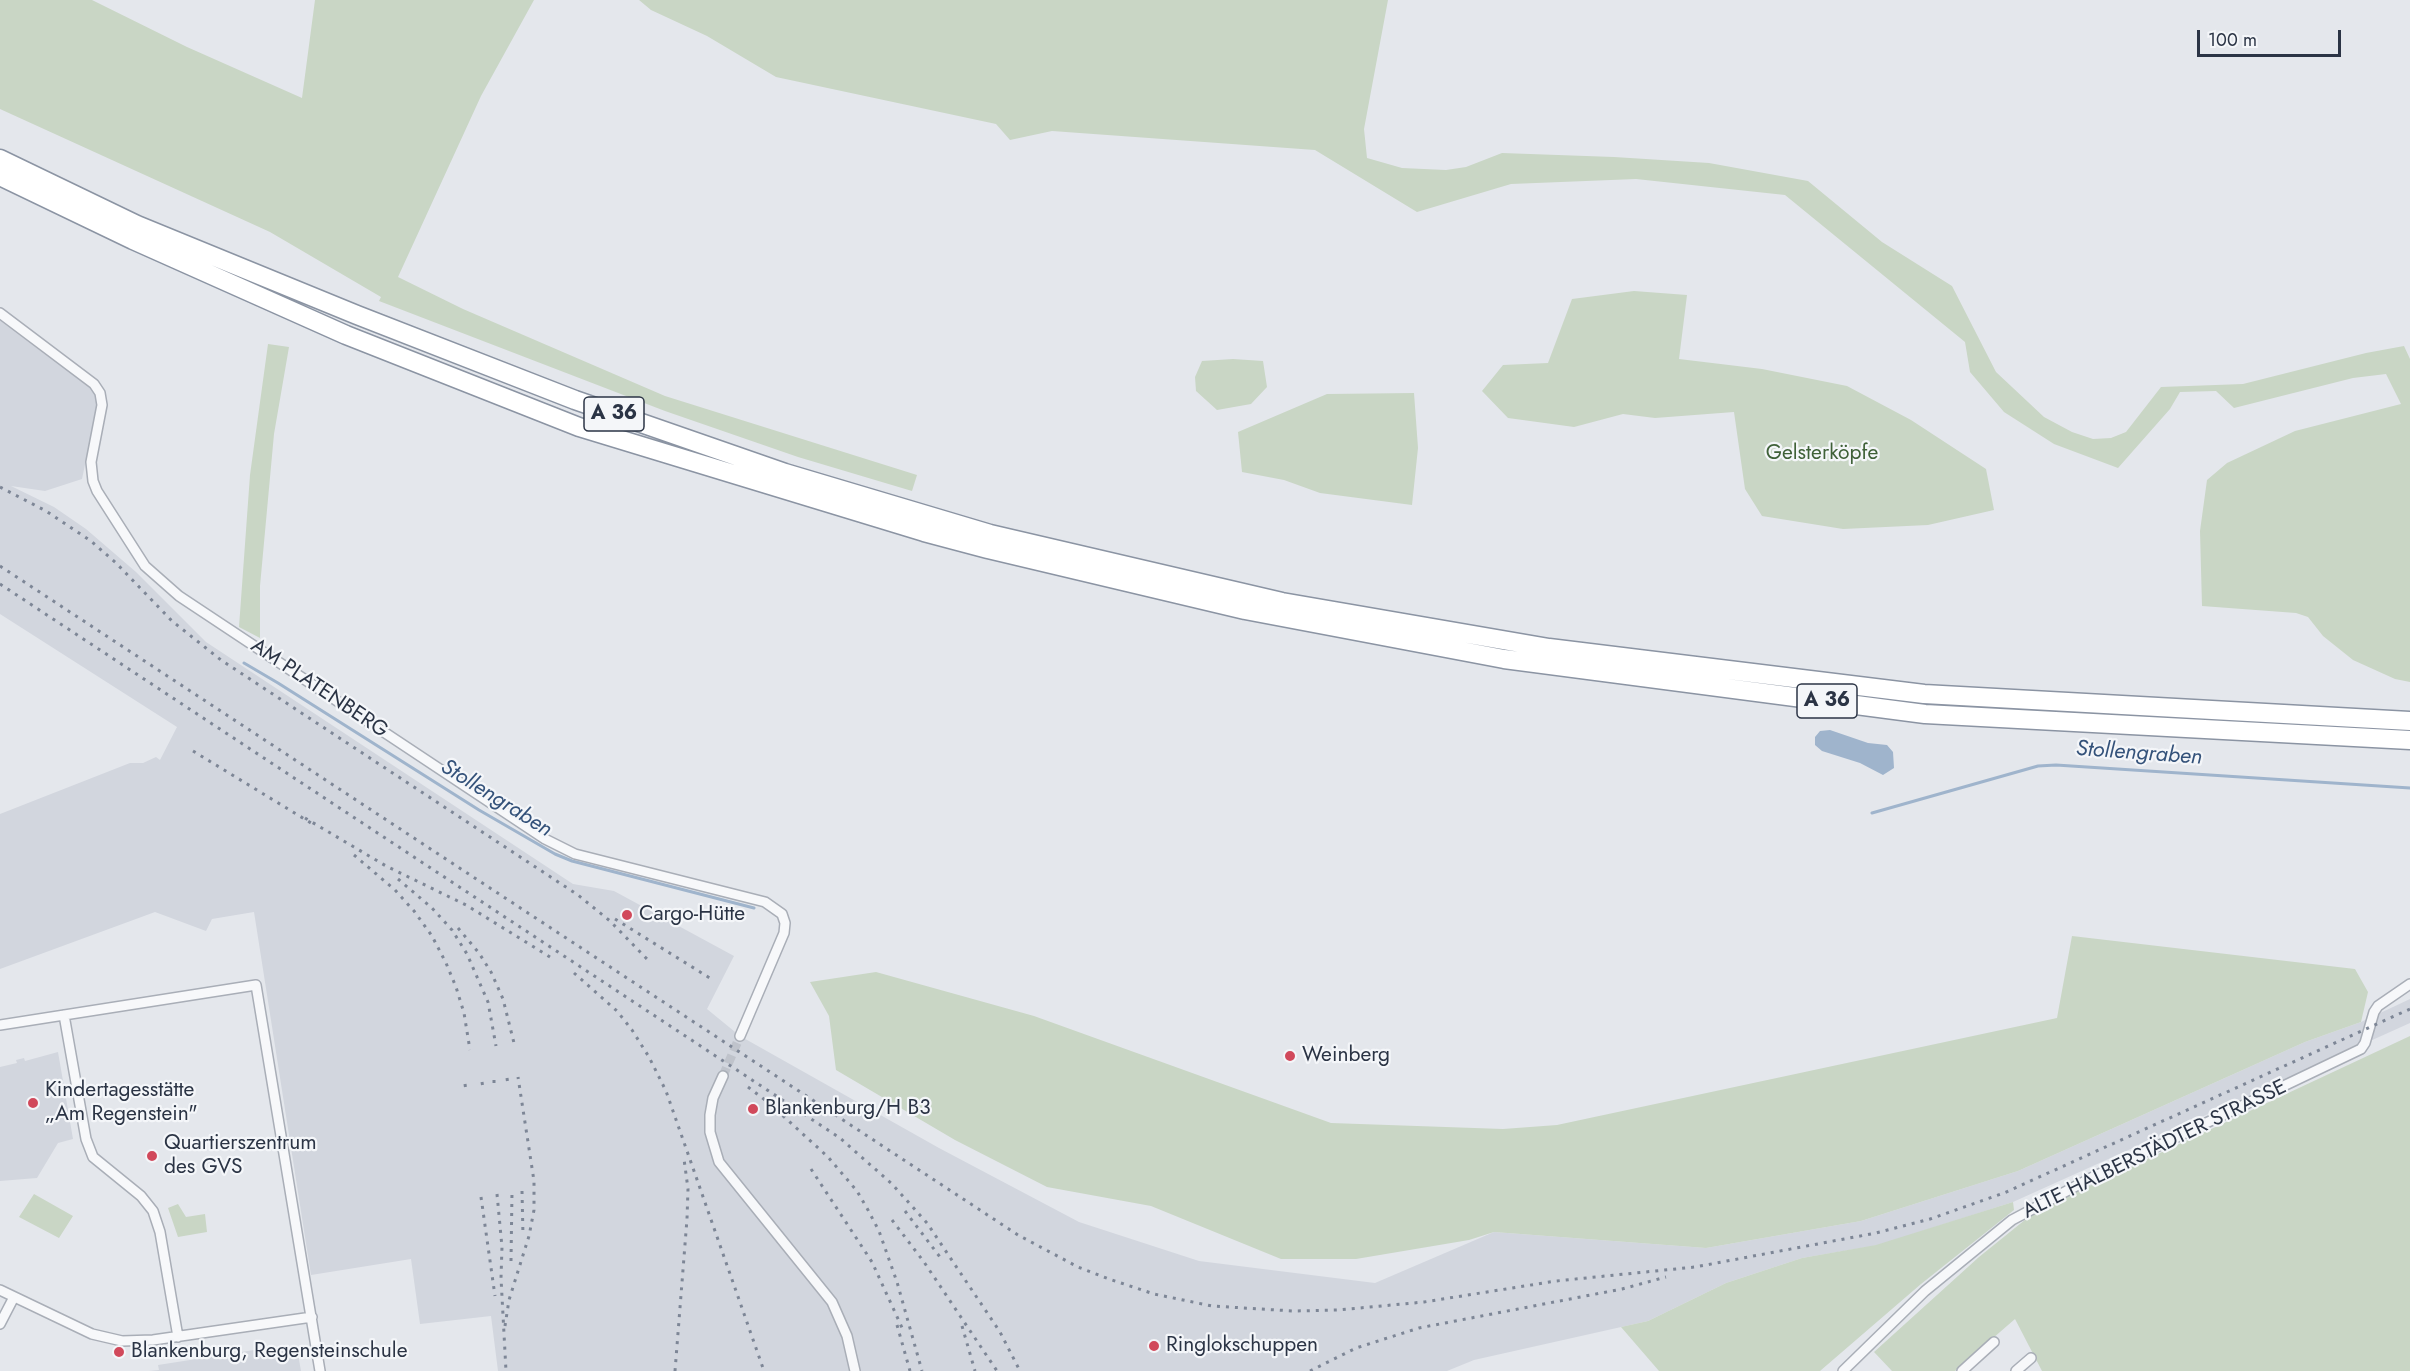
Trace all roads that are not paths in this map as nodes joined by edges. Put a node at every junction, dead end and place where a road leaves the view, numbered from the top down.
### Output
1 (0, 159) edge
2 (0, 176) edge
3 (0, 313) edge
4 (2410, 721) edge
5 (2410, 740) edge
6 (2410, 984) edge
7 (64, 1015) junction
8 (0, 1025) edge
9 (740, 1036) tunnel mouth
10 (723, 1076) tunnel mouth
11 (0, 1290) edge
12 (14, 1297) junction
13 (312, 1317) junction
14 (0, 1324) edge
15 (178, 1337) junction
16 (1994, 1342) dead end
17 (2031, 1358) dead end
18 (320, 1371) edge
19 (855, 1371) edge
20 (1842, 1371) edge
21 (1962, 1371) edge
22 (2016, 1371) edge

1 - 4 highway, A 36
2 - 5 highway, A 36
3 - 9 street, AM PLATENBERG
6 - 20 street, ALTE HALBERSTÄDTER STRASSE
7 - 8 street
7 - 13 street
7 - 15 street
10 - 19 street
11 - 12 street
12 - 14 street
12 - 15 street
13 - 15 street
13 - 18 street
16 - 21 street
17 - 22 street

